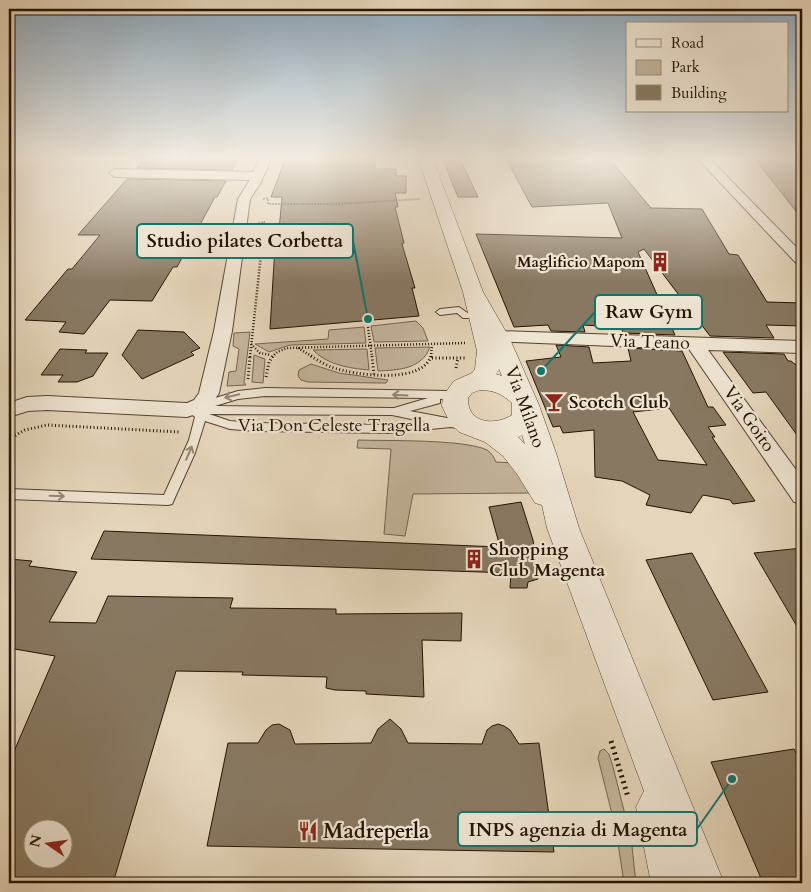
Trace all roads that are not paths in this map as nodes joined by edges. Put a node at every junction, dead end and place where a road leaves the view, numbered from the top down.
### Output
1 (251, 199) edge
2 (440, 199) edge
3 (742, 199) edge
4 (802, 261) edge
5 (473, 292) junction
6 (440, 312) dead end
7 (466, 316) dead end
8 (498, 337) junction
9 (695, 344) junction
10 (802, 347) edge
11 (463, 382) junction
12 (524, 402) junction
13 (199, 407) junction
14 (9, 410) edge
15 (392, 411) junction
16 (471, 427) junction
17 (9, 494) edge
18 (802, 495) edge
19 (563, 528) junction
20 (642, 732) junction
21 (674, 883) edge
22 (701, 883) edge

1 - 13 street
2 - 5 street, Via Milano
3 - 4 street
5 - 8 street, Via Milano
5 - 11 street, Via Milano
6 - 7 lane
8 - 9 street, Via Teano
8 - 12 street, Via Milano
9 - 10 street, Via Teano
9 - 18 street, Via Goito
11 - 12 street
11 -> 13 lane, Via Don Celeste Tragella
11 - 15 lane
11 - 16 street
12 - 16 street
12 - 19 street, Via Milano
13 - 14 street, Via Don Celeste Tragella
13 - 15 lane, Via Don Celeste Tragella
13 - 16 lane, Via Don Celeste Tragella
17 -> 13 lane
15 - 16 lane
16 - 19 street, Via Milano
19 - 20 street, Via Milano
20 - 21 street, Via Milano
20 - 22 street, Via Milano

